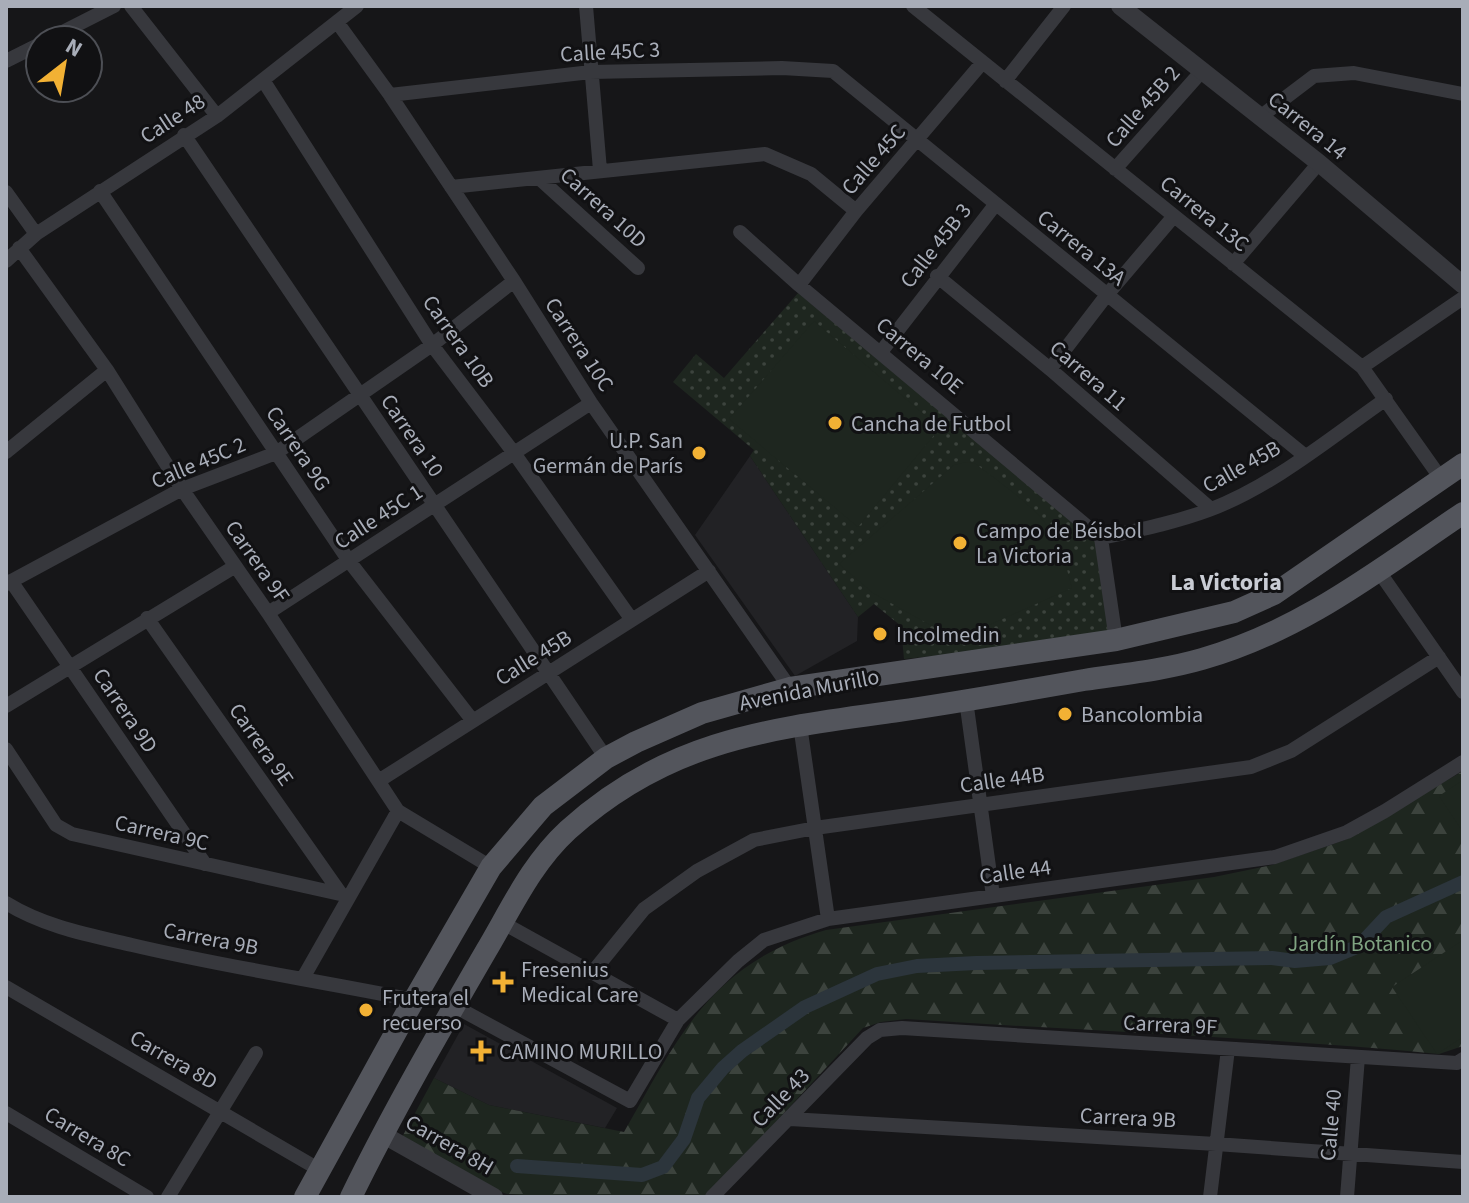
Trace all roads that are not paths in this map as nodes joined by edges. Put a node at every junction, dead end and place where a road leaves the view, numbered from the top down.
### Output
1 (114, 6) edge
2 (131, 6) edge
3 (357, 6) edge
4 (586, 6) edge
5 (913, 6) edge
6 (1064, 6) edge
7 (1120, 6) edge
8 (337, 22) junction
9 (79, 24) edge
10 (982, 63) junction
11 (833, 71) joint
12 (1202, 71) junction
13 (591, 72) junction
14 (263, 80) junction
15 (1005, 81) junction
16 (1463, 94) edge
17 (390, 95) junction
18 (217, 116) junction
19 (1260, 117) junction
20 (184, 135) junction
21 (918, 141) junction
22 (1319, 163) junction
23 (1115, 169) junction
24 (600, 170) junction
25 (540, 179) junction
26 (451, 187) junction
27 (100, 191) junction
28 (6, 192) edge
29 (995, 205) junction
30 (856, 211) junction
31 (1174, 216) junction
32 (740, 232) dead end
33 (36, 234) junction
34 (19, 248) junction
35 (6, 261) edge
36 (1233, 264) junction
37 (638, 268) dead end
38 (937, 276) junction
39 (514, 281) junction
40 (799, 285) junction
41 (1463, 285) edge
42 (1106, 296) junction
43 (1463, 298) edge
44 (432, 345) junction
45 (881, 352) junction
46 (1362, 367) junction
47 (1050, 369) junction
48 (107, 370) junction
49 (360, 395) junction
50 (1386, 399) junction
51 (591, 403) junction
52 (6, 452) edge
53 (276, 453) junction
54 (514, 453) junction
55 (1304, 455) junction
56 (1463, 464) edge
57 (1442, 480) junction
58 (182, 489) junction
59 (435, 505) junction
60 (1211, 509) junction
61 (1462, 515) edge
62 (1101, 538) junction
63 (349, 561) junction
64 (234, 567) junction
65 (1378, 570) junction
66 (709, 571) junction
67 (8, 582) edge
68 (268, 613) junction
69 (147, 618) junction
70 (632, 620) junction
71 (1116, 640) junction
72 (1439, 657) junction
73 (71, 668) junction
74 (548, 673) junction
75 (790, 688) junction
76 (1463, 692) edge
77 (966, 700) junction
78 (6, 706) edge
79 (473, 721) junction
80 (800, 725) junction
81 (6, 749) edge
82 (606, 758) junction
83 (1463, 762) edge
84 (380, 780) junction
85 (980, 805) junction
86 (398, 811) junction
87 (815, 828) junction
88 (205, 864) junction
89 (491, 867) junction
90 (345, 895) junction
91 (993, 896) junction
92 (6, 903) edge
93 (828, 919) junction
94 (503, 923) junction
95 (592, 973) junction
96 (303, 978) junction
97 (6, 987) edge
98 (413, 1000) junction
99 (454, 1006) junction
100 (678, 1020) junction
101 (880, 1030) joint
102 (1228, 1049) junction
103 (256, 1053) dead end
104 (1358, 1057) junction
105 (1460, 1061) edge
106 (220, 1111) junction
107 (6, 1113) edge
108 (790, 1119) junction
109 (382, 1134) junction
110 (1216, 1144) junction
111 (1349, 1155) junction
112 (1463, 1162) edge
113 (320, 1170) junction
114 (147, 1197) edge
115 (168, 1197) edge
116 (305, 1197) edge
117 (351, 1197) edge
118 (494, 1197) edge
119 (712, 1197) edge
120 (1210, 1197) edge
121 (1347, 1197) edge

1 - 9 street
2 - 18 street
3 - 8 street, Calle 48
4 - 13 street
5 - 10 street, Carrera 13C
6 - 15 street
7 - 12 street, Carrera 14
8 - 14 street, Calle 48
8 - 17 street, Carrera 10C
10 - 15 street, Carrera 13C
10 - 21 street, Calle 45C
11 - 13 street, Calle 45C 3
11 - 21 street, Carrera 13A
12 - 19 street, Carrera 14
12 - 23 street, Calle 45B 2
13 - 17 street, Calle 45C 3
13 - 24 street
14 - 18 street, Calle 48
14 - 44 street, Carrera 10B
15 - 23 street, Carrera 13C
16 - 19 street
17 - 26 street, Carrera 10C
18 - 20 street, Calle 48
19 - 22 street, Carrera 14
20 - 27 street, Calle 48
20 - 49 street, Carrera 10
21 - 29 street, Carrera 13A
21 - 30 street, Calle 45C
22 - 36 street
22 - 41 street, Carrera 14
23 - 31 street, Carrera 13C
24 - 25 street
24 - 30 street
25 - 26 street
25 - 37 street, Carrera 10D
26 - 39 street, Carrera 10C
27 - 33 street, Calle 48
27 - 53 street, Carrera 9G
28 - 33 street
29 - 38 street, Calle 45B 3
29 - 42 street, Carrera 13A
30 - 40 street, Calle 45C
31 - 36 street, Carrera 13C
31 - 42 street
32 - 40 street, Carrera 10E
33 - 34 street, Calle 48
34 - 35 street, Calle 48
34 - 48 street, Carrera 9F
36 - 46 street, Carrera 13C
38 - 45 street, Calle 45B 3
38 - 47 street, Carrera 11
39 - 44 street, Calle 45C 2
39 - 51 street, Carrera 10C
40 - 45 street, Carrera 10E
42 - 47 street
42 - 55 street, Carrera 13A
43 - 46 street
44 - 49 street, Calle 45C 2
44 - 54 street, Carrera 10B
45 - 62 street, Carrera 10E
46 - 50 street, Carrera 13C
47 - 60 street, Carrera 11
48 - 52 street
48 - 58 street, Carrera 9F
49 - 53 street, Calle 45C 2
49 - 59 street, Carrera 10
50 - 55 street, Calle 45B
50 - 57 street, Carrera 13C
51 - 54 street, Calle 45C 1
51 - 66 street, Carrera 10C
53 - 58 street, Calle 45C 2
53 - 63 street, Carrera 9G
54 - 59 street, Calle 45C 1
54 - 70 street, Carrera 10B
55 - 60 street, Calle 45B
56 - 57 main road, Avenida Murillo
57 - 71 main road, Avenida Murillo
58 - 64 street, Carrera 9F
58 - 67 street, Calle 45C 2
59 - 63 street, Calle 45C 1
59 - 74 street, Carrera 10
60 - 62 street, Calle 45B
61 - 65 main road, Avenida Murillo
62 - 71 street
63 - 68 street, Calle 45C 1
63 - 79 street, Carrera 9G
64 - 68 street, Carrera 9F
64 - 69 street
65 - 72 street
65 - 77 main road, Avenida Murillo
66 - 70 street, Calle 45B
66 - 75 street, Carrera 10C
67 - 73 street, Carrera 9D
68 - 84 street, Carrera 9F
69 - 73 street
69 - 90 street, Carrera 9E
70 - 74 street, Calle 45B
71 - 75 main road, Avenida Murillo
72 - 76 street
72 - 85 street, Calle 44B
73 - 78 street
73 - 88 street, Carrera 9D
74 - 79 street, Calle 45B
74 - 82 street, Carrera 10
75 - 82 main road, Avenida Murillo
77 - 80 main road, Avenida Murillo
77 - 85 street
79 - 84 street, Calle 45B
80 - 87 street
80 - 94 main road, Avenida Murillo
81 - 88 street, Carrera 9C
82 - 89 main road, Avenida Murillo
83 - 91 street, Calle 44
84 - 86 street, Carrera 9F
85 - 87 street, Calle 44B
85 - 91 street
86 - 89 street, Carrera 9F
86 - 90 street
87 - 93 street
87 - 95 street, Calle 44B
88 - 90 street, Carrera 9C
89 - 98 main road, Avenida Murillo
90 - 96 street
91 - 93 street, Calle 44
92 - 96 street, Carrera 9B
93 - 100 street, Calle 44
94 - 95 street
94 - 99 main road, Avenida Murillo
95 - 100 street
96 - 98 street, Carrera 9B
97 - 106 street, Carrera 8D
98 - 113 main road, Avenida Murillo
99 - 100 street, Calle 44
99 - 109 main road, Avenida Murillo
101 - 102 street, Carrera 9F
101 - 108 street, Calle 43
102 - 104 street, Carrera 9F
102 - 110 street
103 - 106 street
104 - 105 street, Carrera 9F
104 - 111 street, Calle 40
106 - 113 street, Carrera 8D
106 - 115 street
107 - 114 street, Carrera 8C
108 - 110 street, Carrera 9B
108 - 119 street, Calle 43
109 - 117 main road, Avenida Murillo
109 - 118 street, Carrera 8H
110 - 111 street, Carrera 9B
110 - 120 street
111 - 112 street, Carrera 9B
111 - 121 street, Calle 40
113 - 116 main road, Avenida Murillo

